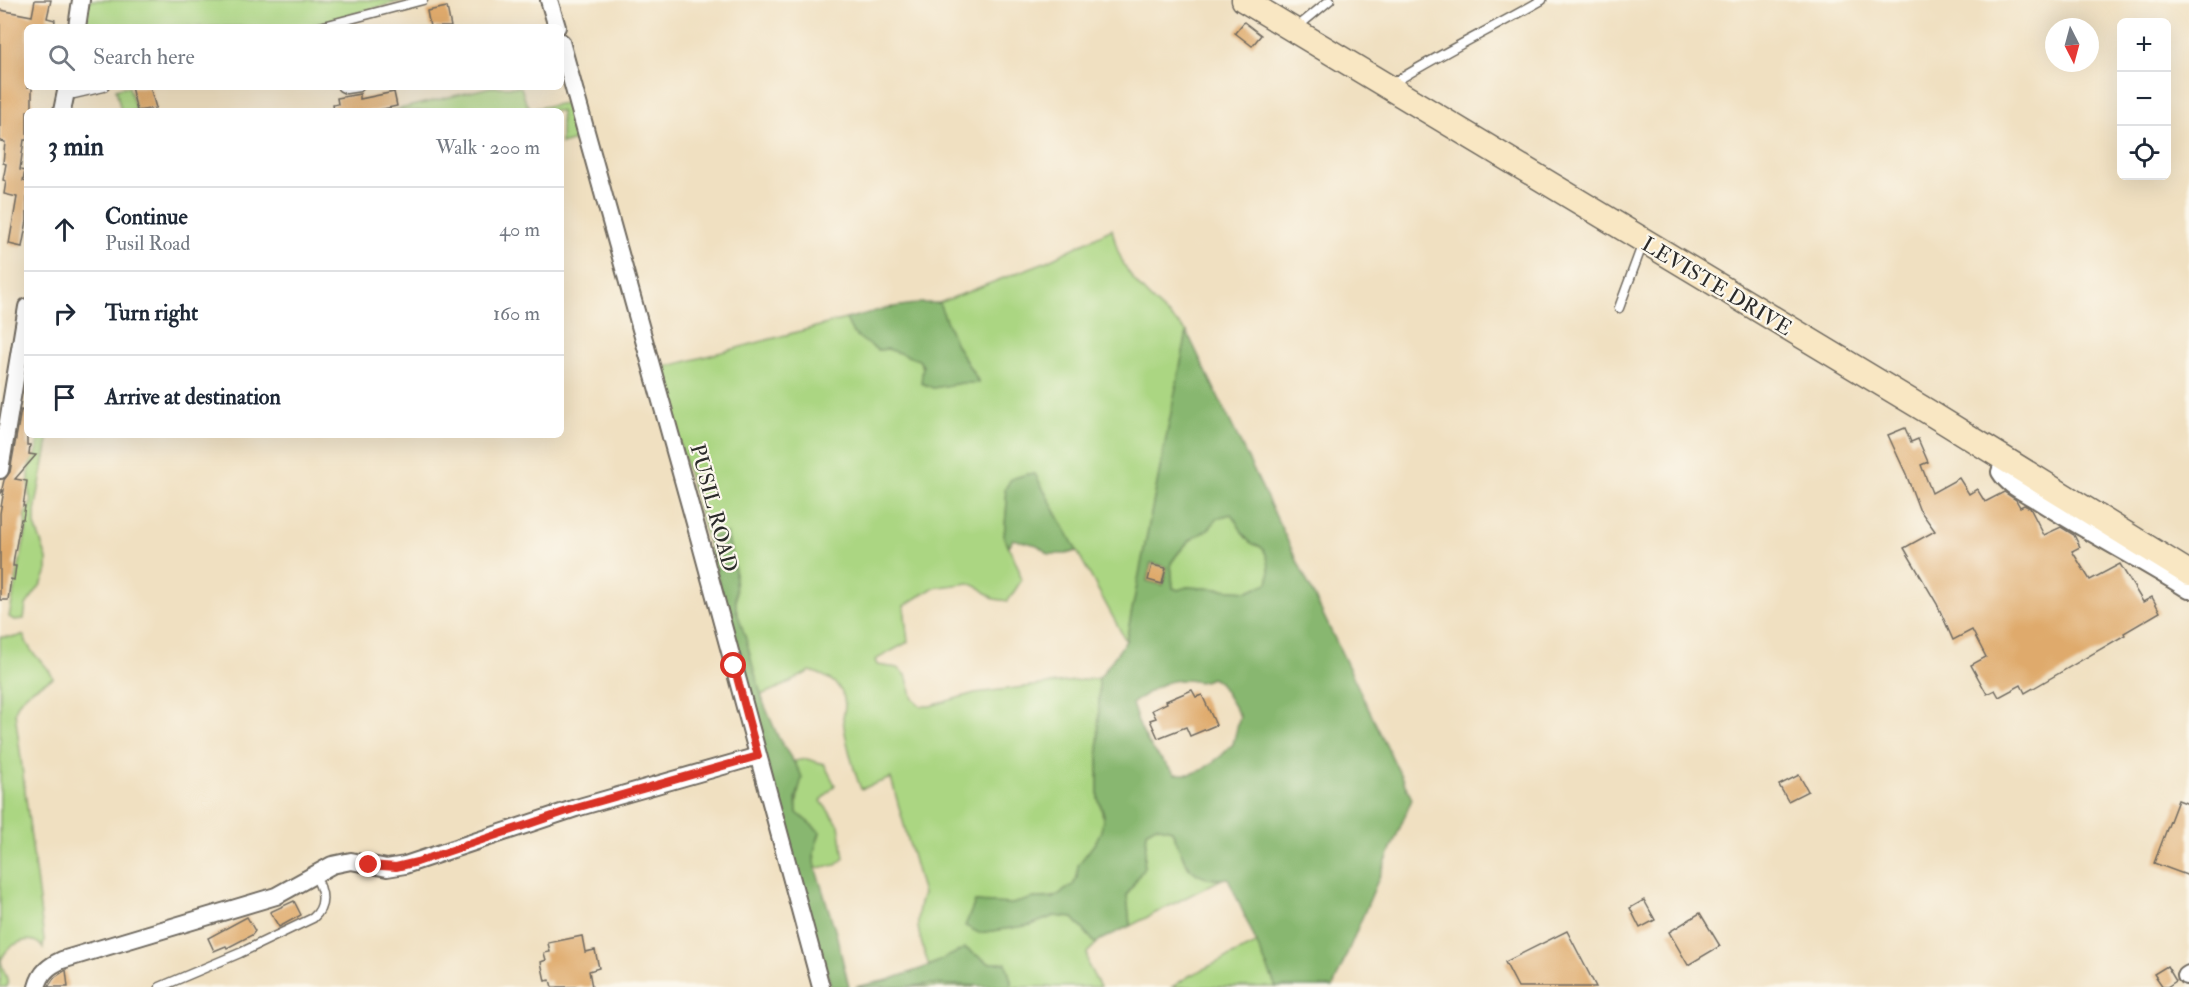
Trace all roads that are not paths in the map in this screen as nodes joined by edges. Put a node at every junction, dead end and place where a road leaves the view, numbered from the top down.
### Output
1 (81, 0) edge
2 (423, 0) edge
3 (549, 0) edge
4 (1244, 0) edge
5 (1330, 0) edge
6 (1542, 0) edge
7 (77, 24) edge
8 (337, 24) edge
9 (556, 24) edge
10 (1293, 30) junction
11 (564, 53) edge
12 (1387, 87) junction
13 (66, 90) edge
14 (91, 90) edge
15 (63, 108) edge
16 (1644, 242) junction
17 (1619, 308) dead end
18 (24, 325) edge
19 (2004, 460) junction
20 (0, 470) edge
21 (2189, 573) edge
22 (2189, 590) edge
23 (758, 756) junction
24 (314, 873) junction
25 (37, 987) edge
26 (160, 987) edge
27 (821, 987) edge

1 - 7 street
2 - 8 lane
3 - 9 street
4 - 10 main road, LEVISTE DRIVE
5 - 10 lane
6 - 12 lane
10 - 12 main road, LEVISTE DRIVE
11 - 23 street, PUSIL ROAD
12 - 16 main road, LEVISTE DRIVE
13 - 14 lane
13 - 15 street
16 - 17 lane
16 - 19 main road, LEVISTE DRIVE
18 - 20 street
19 - 21 main road, LEVISTE DRIVE
19 - 22 street
23 - 24 street
23 - 27 street, PUSIL ROAD
24 - 25 street
24 - 26 lane

